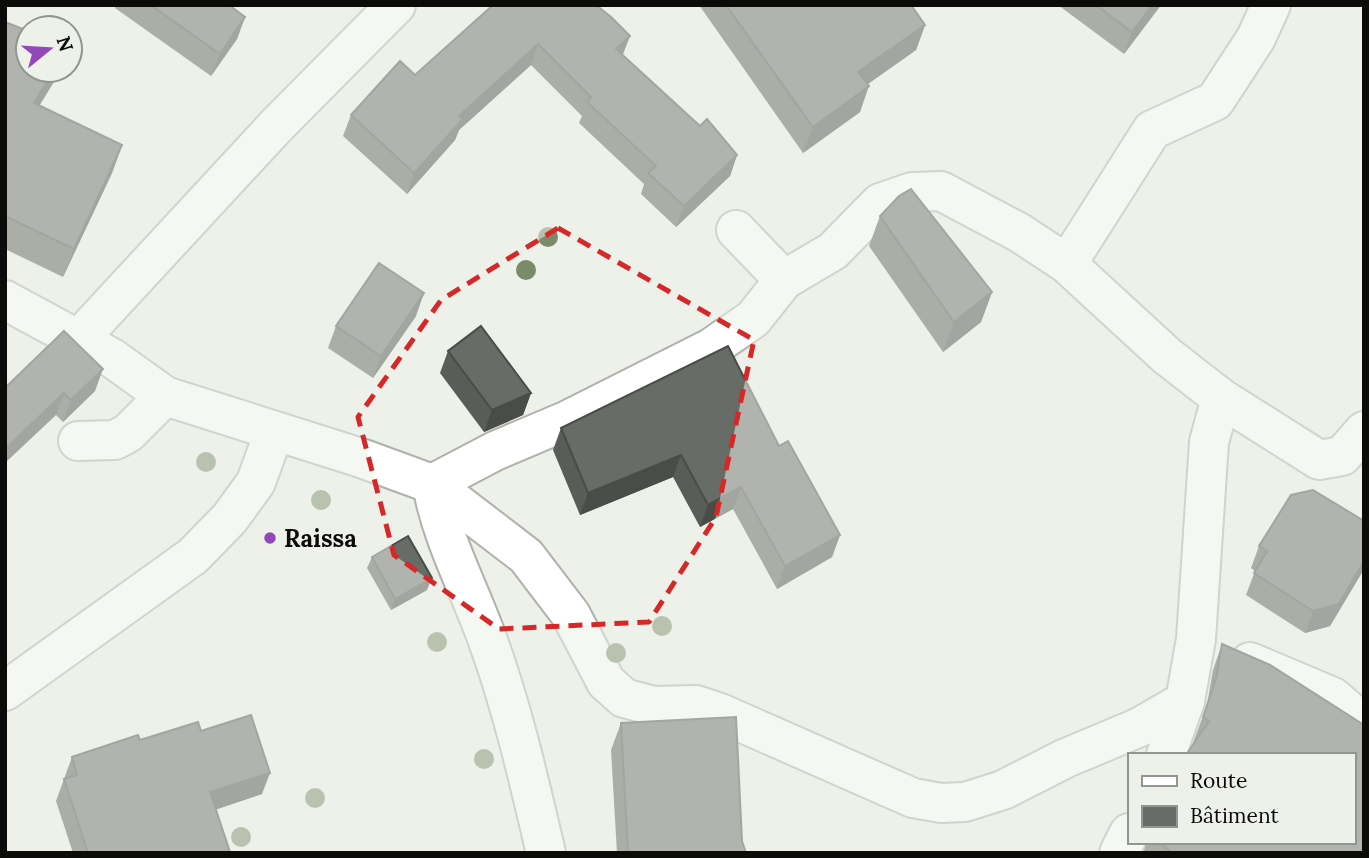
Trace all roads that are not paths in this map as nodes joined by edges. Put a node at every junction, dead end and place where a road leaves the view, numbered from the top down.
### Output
1 (396, 5) edge
2 (1270, 5) edge
3 (736, 230) dead end
4 (1068, 264) junction
5 (784, 280) junction
6 (5, 300) edge
7 (78, 340) junction
8 (165, 396) junction
9 (1221, 398) junction
10 (1364, 431) edge
11 (274, 432) junction
12 (78, 441) dead end
13 (432, 484) junction
14 (1196, 639) junction
15 (5, 691) edge
16 (1185, 701) junction
17 (1364, 724) edge
18 (1167, 753) edge
19 (1128, 835) edge
20 (546, 853) edge
21 (1119, 853) edge

1 - 7 street
2 - 4 street
3 - 5 street
4 - 5 street
4 - 9 street
5 - 13 street
6 - 7 street
7 - 8 street
8 - 11 street
8 - 12 street
9 - 10 street
9 - 14 street
11 - 13 street
11 - 15 street
13 - 16 street
13 - 20 street
14 - 16 street
14 - 17 street
16 - 18 street
19 - 21 street

